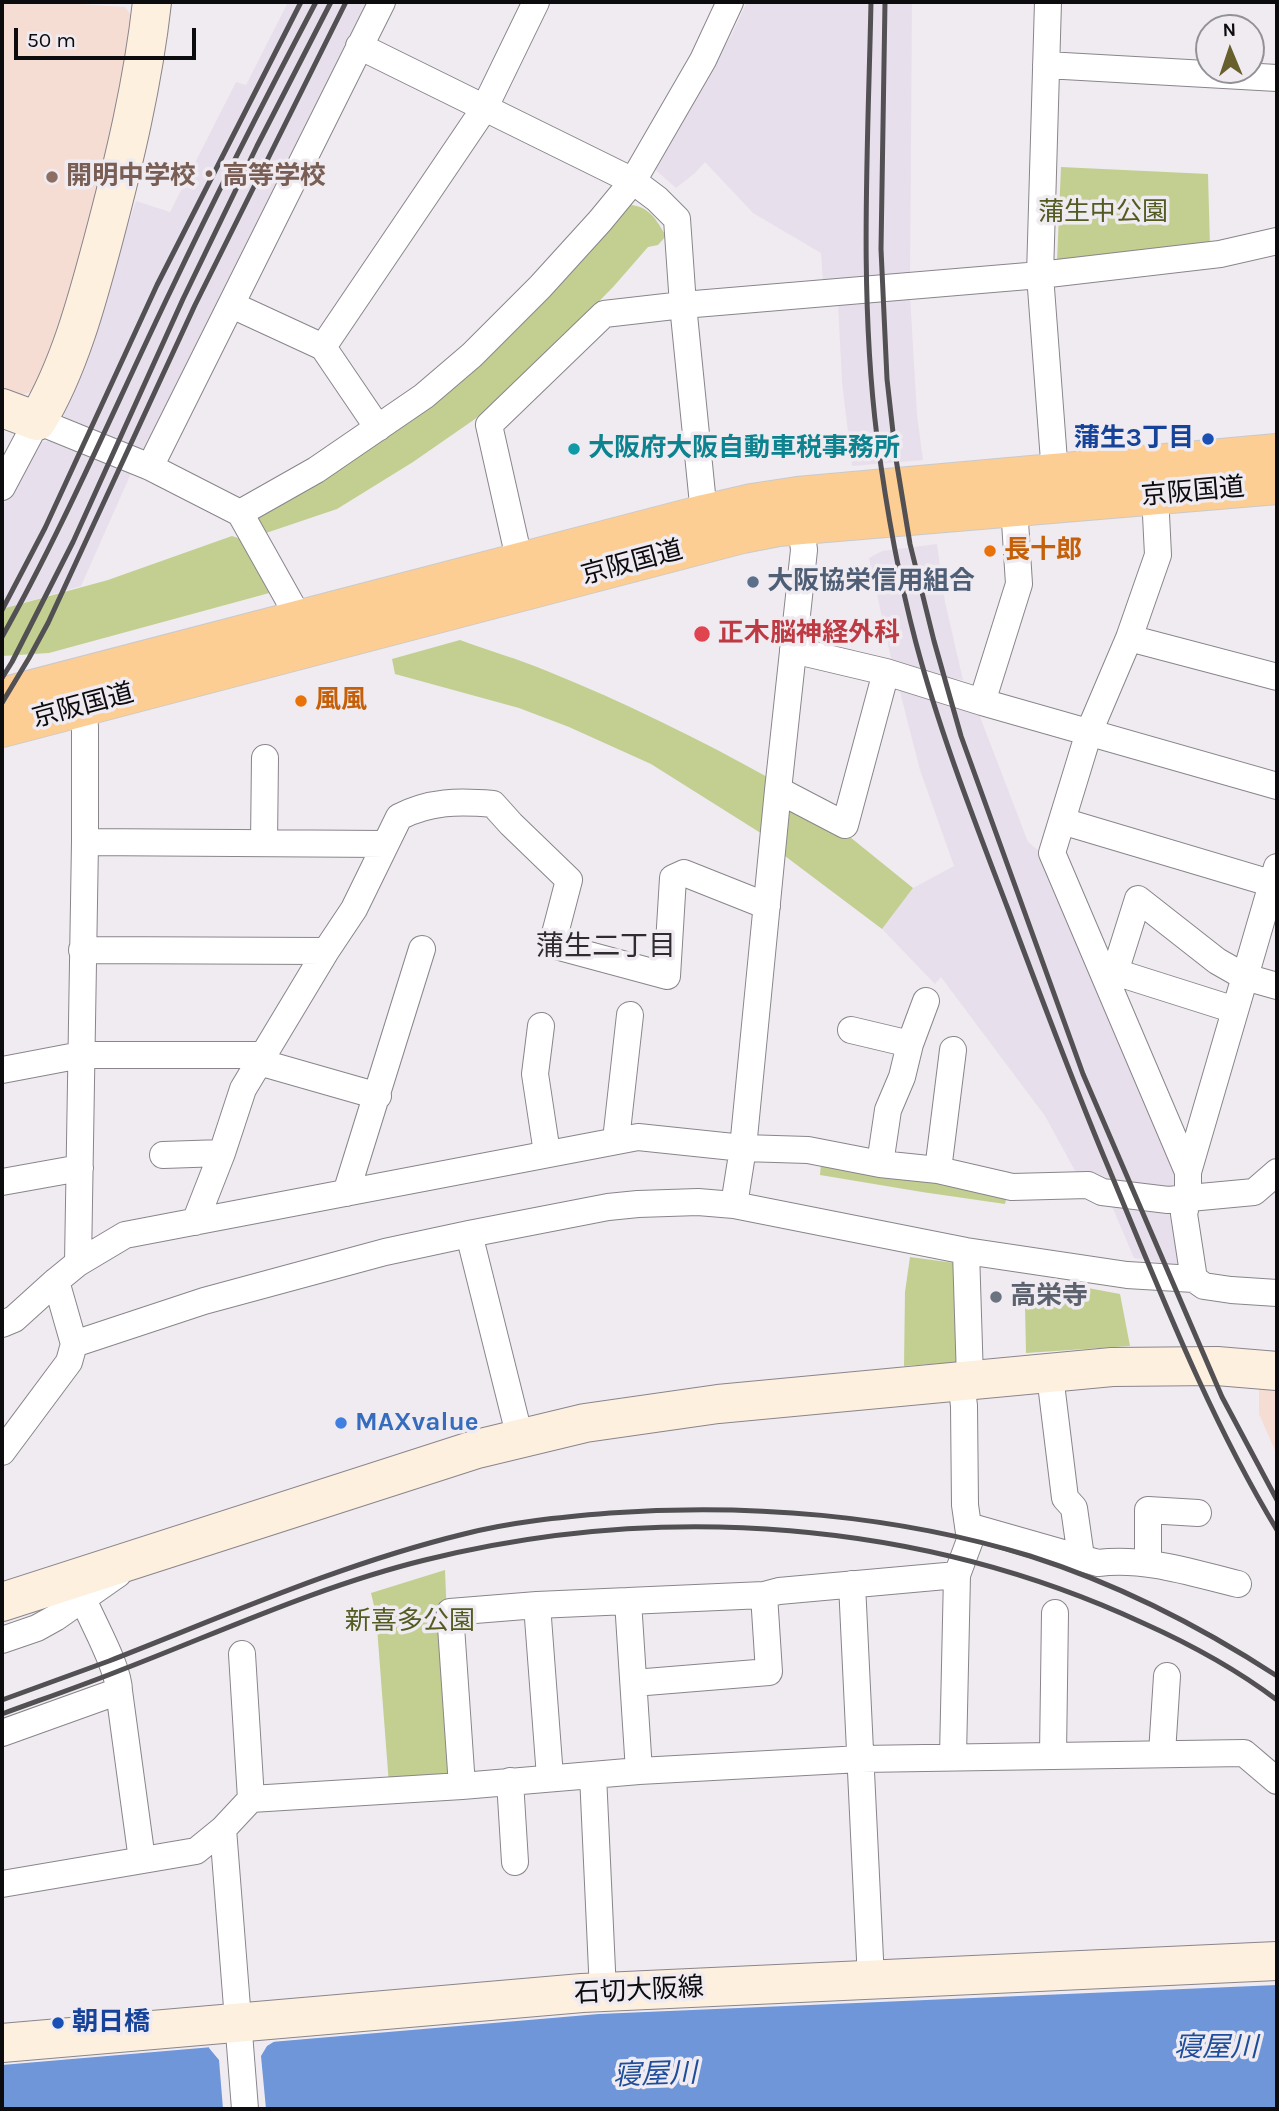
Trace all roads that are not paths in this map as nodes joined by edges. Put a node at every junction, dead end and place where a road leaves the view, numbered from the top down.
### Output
1 (152, 2) edge
2 (382, 2) edge
3 (536, 2) edge
4 (730, 2) edge
5 (1048, 2) edge
6 (359, 46) junction
7 (1046, 65) junction
8 (1277, 78) edge
9 (484, 109) junction
10 (632, 181) junction
11 (1277, 241) edge
12 (1040, 275) junction
13 (232, 305) junction
14 (683, 305) junction
15 (323, 347) junction
16 (2, 408) edge
17 (37, 421) junction
18 (378, 428) junction
19 (1277, 453) edge
20 (150, 467) junction
21 (1055, 474) junction
22 (1277, 485) edge
23 (2, 487) edge
24 (1155, 495) junction
25 (1014, 506) junction
26 (799, 510) junction
27 (240, 513) junction
28 (704, 514) junction
29 (520, 563) junction
30 (300, 620) junction
31 (1129, 638) junction
32 (793, 650) junction
33 (886, 672) junction
34 (1277, 677) edge
35 (982, 702) junction
36 (83, 706) junction
37 (3, 721) edge
38 (1089, 732) junction
39 (265, 758) dead end
40 (1277, 786) edge
41 (778, 790) junction
42 (1062, 821) junction
43 (85, 842) junction
44 (264, 843) junction
45 (386, 844) junction
46 (1276, 879) edge
47 (767, 906) junction
48 (422, 949) dead end
49 (82, 950) junction
50 (326, 951) junction
51 (1110, 973) junction
52 (1245, 977) junction
53 (1277, 986) edge
54 (926, 1001) dead end
55 (1235, 1010) junction
56 (630, 1015) dead end
57 (541, 1026) dead end
58 (851, 1030) dead end
59 (910, 1044) junction
60 (953, 1050) dead end
61 (81, 1055) junction
62 (261, 1058) junction
63 (2, 1070) edge
64 (377, 1096) junction
65 (616, 1140) junction
66 (743, 1148) junction
67 (222, 1153) junction
68 (547, 1153) junction
69 (163, 1155) dead end
70 (880, 1164) junction
71 (80, 1168) junction
72 (938, 1170) junction
73 (1277, 1172) edge
74 (2, 1182) edge
75 (1188, 1185) junction
76 (346, 1193) junction
77 (734, 1205) junction
78 (195, 1222) junction
79 (469, 1234) junction
80 (966, 1251) junction
81 (78, 1263) junction
82 (1194, 1279) junction
83 (55, 1281) junction
84 (1277, 1293) edge
85 (2, 1324) edge
86 (74, 1343) junction
87 (1277, 1371) edge
88 (965, 1380) junction
89 (1052, 1392) dead end
90 (520, 1438) junction
91 (2, 1452) edge
92 (1198, 1513) dead end
93 (968, 1525) junction
94 (145, 1555) junction
95 (1081, 1557) junction
96 (1148, 1563) junction
97 (957, 1575) junction
98 (852, 1584) junction
99 (1238, 1584) dead end
100 (764, 1595) junction
101 (628, 1601) junction
102 (2, 1602) edge
103 (537, 1605) junction
104 (88, 1610) dead end
105 (1055, 1613) dead end
106 (2, 1640) edge
107 (242, 1654) dead end
108 (1167, 1676) dead end
109 (634, 1683) junction
110 (119, 1690) junction
111 (2, 1733) edge
112 (1162, 1753) junction
113 (1053, 1754) junction
114 (953, 1756) junction
115 (861, 1759) junction
116 (639, 1771) junction
117 (593, 1775) junction
118 (550, 1777) junction
119 (510, 1781) junction
120 (1277, 1782) edge
121 (462, 1786) junction
122 (251, 1800) junction
123 (223, 1829) junction
124 (142, 1860) junction
125 (515, 1862) dead end
126 (2, 1884) edge
127 (1277, 1961) edge
128 (871, 1980) junction
129 (603, 1992) junction
130 (239, 2032) junction
131 (2, 2043) edge
132 (245, 2109) edge

1 - 17 street
2 - 6 street
3 - 9 street
4 - 10 street
5 - 7 street
6 - 9 street
6 - 13 street
7 - 8 street
7 - 12 street
9 - 10 street
9 - 15 street
10 - 14 street
10 - 18 street
11 - 12 street
12 - 14 street
12 - 21 street
13 - 15 street
13 - 20 street
14 - 28 street
14 - 29 street
15 - 18 street
16 - 17 street
17 - 20 street
17 - 23 street
18 - 27 street
19 - 21 highway, 京阪国道
20 - 27 street
21 - 26 highway, 京阪国道
22 - 24 highway, 京阪国道
24 - 25 highway, 京阪国道
24 - 31 street
25 - 26 highway, 京阪国道
25 - 35 street
26 - 28 highway, 京阪国道
26 - 32 street
26 - 36 highway, 京阪国道
27 - 30 street
28 - 29 highway, 京阪国道
29 - 30 highway, 京阪国道
30 - 37 highway, 京阪国道
31 - 34 street
31 - 38 street
32 - 33 street
32 - 41 street
33 - 35 street
33 - 41 street
35 - 38 street
36 - 37 highway, 京阪国道
36 - 43 street
38 - 40 street
38 - 42 street
39 - 44 street
41 - 47 street
42 - 46 street
42 - 51 street
43 - 44 street
43 - 49 street
44 - 45 street
45 - 47 street
45 - 50 street
46 - 52 street
47 - 66 street
48 - 64 street
49 - 50 street
49 - 61 street
50 - 62 street
51 - 52 street
51 - 55 street
51 - 75 street
52 - 53 street
52 - 55 street
54 - 59 street
55 - 75 street
56 - 65 street
57 - 68 street
58 - 59 street
59 - 70 street
60 - 72 street
61 - 62 street
61 - 63 street
61 - 71 street
62 - 64 street
62 - 67 street
64 - 76 street
65 - 66 street
65 - 68 street
66 - 70 street
66 - 77 street
67 - 69 street
67 - 78 street
68 - 76 street
70 - 72 street
71 - 74 street
71 - 81 street
72 - 75 street
73 - 75 street
75 - 82 street
76 - 78 street
77 - 79 street
77 - 80 street
78 - 81 street
79 - 86 street
79 - 90 street
80 - 82 street
80 - 88 street
81 - 83 street
82 - 84 street
83 - 85 street
83 - 86 street
86 - 91 street
87 - 88 street
88 - 90 street
88 - 93 street
89 - 95 street
90 - 94 street
92 - 96 street
93 - 95 street
93 - 97 street
94 - 102 street
94 - 106 street
95 - 96 street
96 - 99 street
97 - 98 street
97 - 114 street
98 - 100 street
98 - 115 street
100 - 101 street
100 - 109 street
101 - 103 street
101 - 109 street
103 - 118 street
103 - 121 street
104 - 110 street
105 - 113 street
107 - 122 street
108 - 112 street
109 - 116 street
110 - 111 street
110 - 124 street
112 - 113 street
112 - 120 street
113 - 114 street
114 - 115 street
115 - 116 street
115 - 128 street
116 - 117 street
117 - 118 street
117 - 129 street
118 - 119 street
119 - 121 street
119 - 125 street
121 - 122 street
122 - 123 street
123 - 124 street
123 - 130 street
124 - 126 street
127 - 128 street, 石切大阪線
128 - 129 street, 石切大阪線
129 - 130 street, 石切大阪線
130 - 131 street, 石切大阪線
130 - 132 street

